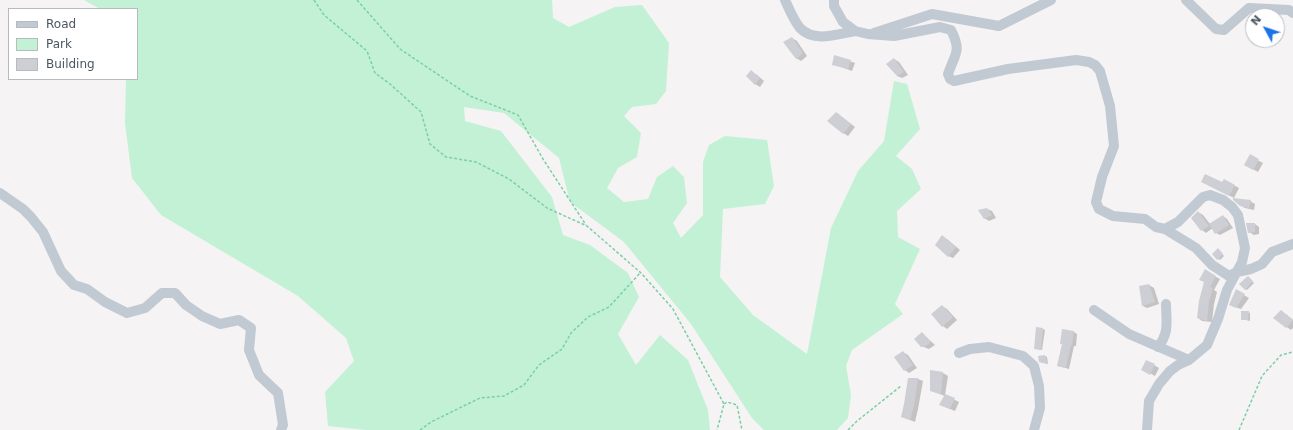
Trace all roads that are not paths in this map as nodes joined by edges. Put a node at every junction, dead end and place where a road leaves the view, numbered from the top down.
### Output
1 (785, 0) edge
2 (834, 0) edge
3 (1051, 0) edge
4 (1186, 0) edge
5 (1293, 13) edge
6 (855, 31) junction
7 (868, 34) junction
8 (0, 193) edge
9 (1165, 228) junction
10 (1293, 244) edge
11 (1237, 272) junction
12 (1166, 304) dead end
13 (1094, 310) dead end
14 (1158, 347) junction
15 (959, 353) dead end
16 (1189, 360) junction
17 (281, 430) edge
18 (1034, 430) edge
19 (1147, 430) edge

1 - 6 street
2 - 6 street
3 - 7 street
4 - 5 street
6 - 7 street
7 - 9 street
8 - 17 street
9 - 11 street
9 - 11 street
10 - 11 street
11 - 16 street
12 - 14 street
13 - 14 street
14 - 16 street
15 - 18 street
16 - 19 street

